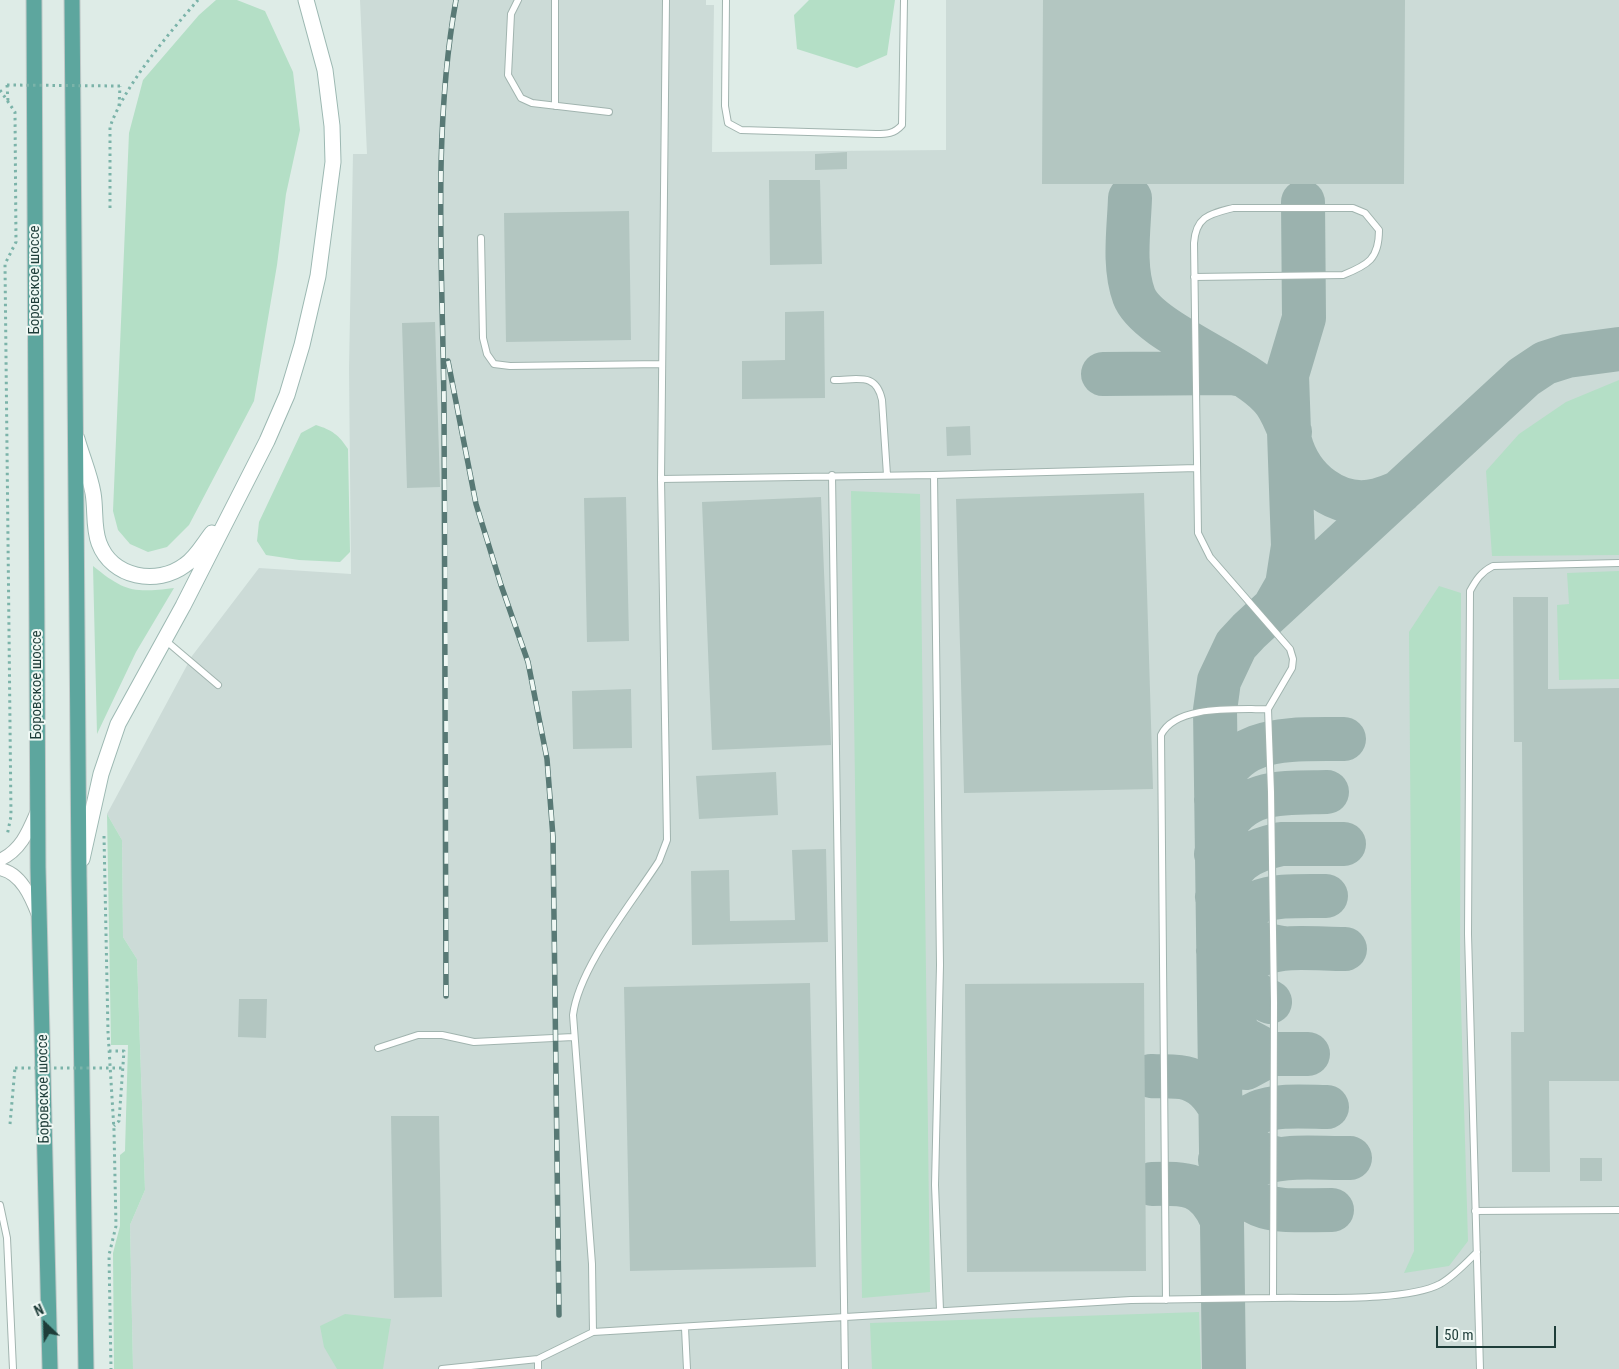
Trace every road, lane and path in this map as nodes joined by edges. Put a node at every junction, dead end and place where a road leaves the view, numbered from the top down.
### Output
1 (34, 0) edge
2 (72, 0) edge
3 (198, 0) edge
4 (306, 0) edge
5 (518, 0) edge
6 (555, 0) edge
7 (666, 0) edge
8 (726, 0) edge
9 (904, 0) edge
10 (0, 90) edge
11 (8, 101) junction
12 (555, 106) junction
13 (119, 108) junction
14 (609, 112) dead end
15 (110, 208) dead end
16 (481, 238) dead end
17 (1194, 277) junction
18 (662, 364) junction
19 (834, 380) dead end
20 (75, 433) junction
21 (1197, 468) junction
22 (887, 475) junction
23 (934, 475) junction
24 (832, 476) junction
25 (661, 479) junction
26 (238, 497) junction
27 (1619, 563) edge
28 (164, 639) junction
29 (218, 685) dead end
30 (1268, 709) junction
31 (38, 809) junction
32 (104, 833) dead end
33 (6, 840) dead end
34 (0, 860) edge
35 (0, 869) edge
36 (78, 877) junction
37 (40, 918) junction
38 (574, 1037) junction
39 (378, 1048) dead end
40 (109, 1051) junction
41 (124, 1068) junction
42 (10, 1124) dead end
43 (113, 1126) junction
44 (0, 1205) edge
45 (1619, 1210) edge
46 (1475, 1211) junction
47 (1477, 1252) junction
48 (1273, 1298) junction
49 (1166, 1300) junction
50 (940, 1310) junction
51 (844, 1318) junction
52 (685, 1328) junction
53 (593, 1332) junction
54 (538, 1359) junction
55 (13, 1369) edge
56 (50, 1369) edge
57 (86, 1369) edge
58 (111, 1369) edge
59 (442, 1369) edge
60 (538, 1369) edge
61 (687, 1369) edge
62 (846, 1369) edge
63 (1480, 1369) edge

1 - 31 main road, Боровское шоссе
2 - 20 main road
3 - 13 path
4 - 26 street
5 - 12 lane
6 - 12 lane
7 - 18 lane
8 - 9 lane
10 - 11 path
11 - 13 path, bridge
11 - 33 path
12 - 14 lane
13 - 15 path
16 - 18 lane
17 - 17 lane
17 - 21 lane
18 - 25 lane
19 - 22 lane
20 - 26 street
20 - 36 main road
21 - 23 lane
21 - 30 lane
22 - 23 lane
22 - 24 lane
23 - 50 lane
24 - 25 lane
24 - 51 lane
25 - 38 lane
26 - 28 street
27 - 46 lane
28 - 29 lane
28 - 36 street
30 - 48 lane
30 - 49 lane
31 - 34 street
31 - 37 main road, Боровское шоссе
32 - 40 path
35 - 37 street
36 - 57 main road
37 - 56 main road, Боровское шоссе
38 - 39 lane
38 - 53 lane
40 - 41 path
40 - 43 path
41 - 42 path, bridge
41 - 43 path
43 - 58 path
44 - 55 lane
45 - 46 lane
46 - 47 lane
47 - 48 lane
47 - 63 lane
48 - 49 lane
49 - 50 lane
50 - 51 lane
51 - 52 lane
51 - 62 lane
52 - 53 lane
52 - 61 lane
53 - 54 lane
54 - 59 lane
54 - 60 lane

